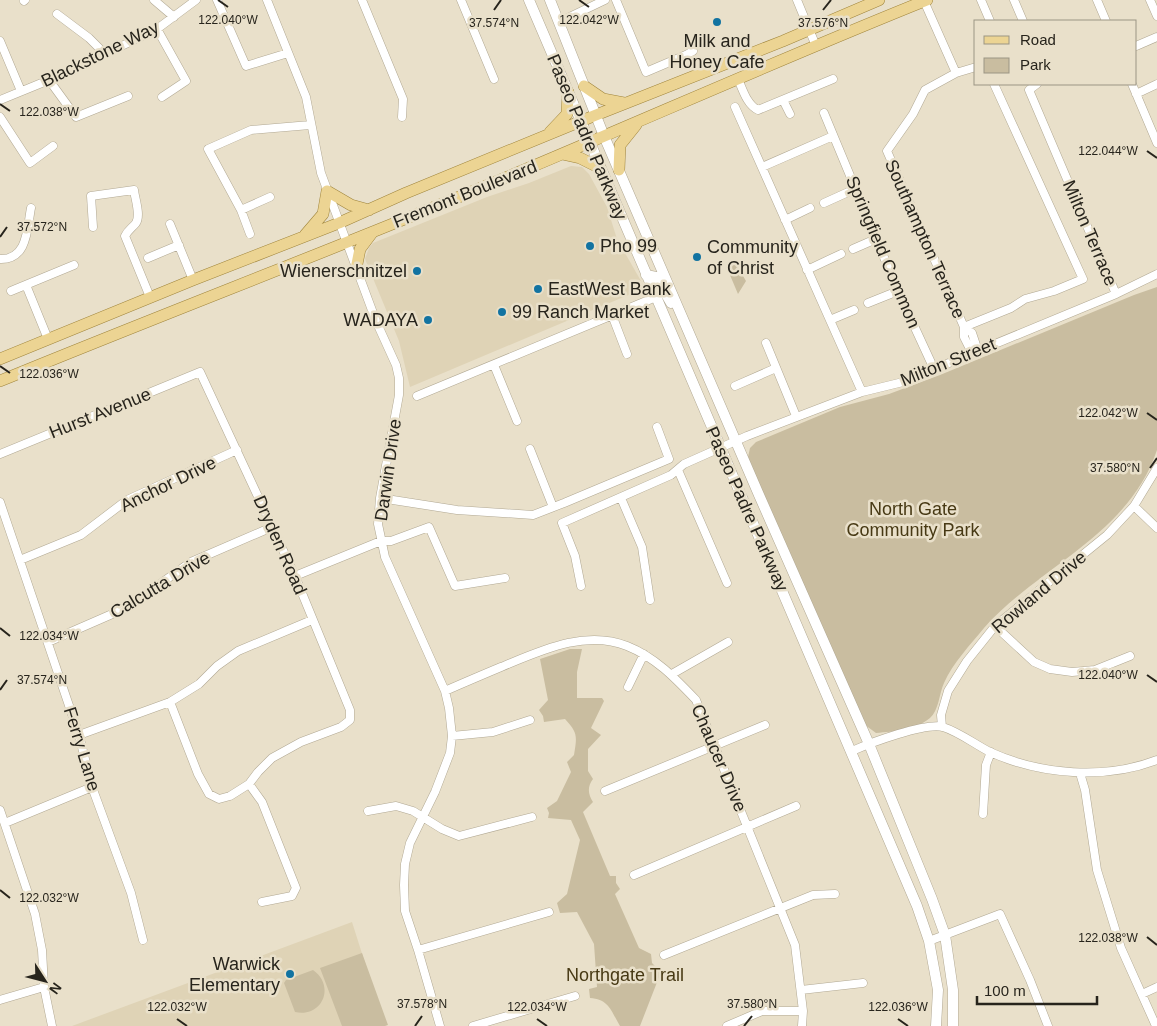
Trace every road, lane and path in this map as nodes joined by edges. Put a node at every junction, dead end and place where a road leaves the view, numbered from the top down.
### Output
1 (154, 0) edge
2 (196, 0) edge
3 (217, 0) edge
4 (267, 0) edge
5 (362, 0) edge
6 (461, 0) edge
7 (529, 0) edge
8 (550, 0) edge
9 (605, 0) edge
10 (616, 0) edge
11 (797, 0) edge
12 (879, 0) edge
13 (925, 0) edge
14 (981, 0) edge
15 (1014, 0) edge
16 (1097, 0) edge
17 (1150, 0) edge
18 (57, 14) dead end
19 (1157, 16) edge
20 (174, 17) junction
21 (990, 20) edge
22 (1023, 20) edge
23 (1106, 20) edge
24 (559, 22) junction
25 (157, 29) junction
26 (810, 30) junction
27 (1157, 37) edge
28 (0, 41) edge
29 (816, 46) junction
30 (1137, 46) edge
31 (693, 51) dead end
32 (288, 53) junction
33 (105, 54) junction
34 (974, 68) edge
35 (956, 73) junction
36 (494, 79) dead end
37 (738, 79) junction
38 (833, 79) dead end
39 (49, 80) junction
40 (1157, 84) edge
41 (994, 85) edge
42 (1036, 85) edge
43 (1132, 85) edge
44 (584, 86) junction
45 (21, 91) junction
46 (568, 92) junction
47 (1136, 94) junction
48 (128, 96) dead end
49 (162, 97) dead end
50 (0, 100) edge
51 (783, 100) junction
52 (626, 104) junction
53 (736, 107) dead end
54 (824, 113) dead end
55 (790, 114) dead end
56 (596, 115) junction
57 (0, 117) edge
58 (402, 117) dead end
59 (640, 121) junction
60 (580, 122) junction
61 (310, 125) junction
62 (546, 136) junction
63 (604, 136) junction
64 (833, 136) junction
65 (589, 143) junction
66 (1157, 143) edge
67 (53, 146) dead end
68 (562, 154) junction
69 (762, 167) junction
70 (600, 168) junction
71 (619, 170) junction
72 (855, 189) junction
73 (327, 191) junction
74 (270, 197) dead end
75 (824, 203) dead end
76 (31, 208) dead end
77 (810, 208) dead end
78 (241, 210) junction
79 (369, 210) junction
80 (785, 220) junction
81 (339, 223) junction
82 (170, 224) dead end
83 (93, 227) dead end
84 (372, 232) junction
85 (250, 234) dead end
86 (303, 237) junction
87 (876, 239) junction
88 (346, 243) junction
89 (179, 245) junction
90 (853, 249) dead end
91 (841, 254) dead end
92 (148, 258) dead end
93 (0, 259) edge
94 (74, 265) dead end
95 (356, 269) junction
96 (807, 270) junction
97 (1157, 274) edge
98 (646, 275) junction
99 (193, 280) junction
100 (26, 285) junction
101 (11, 291) dead end
102 (898, 291) junction
103 (1116, 294) junction
104 (150, 297) junction
105 (656, 297) junction
106 (868, 303) dead end
107 (854, 310) dead end
108 (612, 315) junction
109 (830, 320) junction
110 (686, 324) junction
111 (964, 327) junction
112 (48, 339) junction
113 (766, 343) dead end
114 (975, 352) junction
115 (627, 354) dead end
116 (0, 359) edge
117 (494, 365) junction
118 (776, 368) junction
119 (934, 369) junction
120 (200, 372) joint
121 (0, 381) edge
122 (735, 386) dead end
123 (862, 392) junction
124 (417, 396) dead end
125 (796, 416) junction
126 (517, 421) dead end
127 (657, 427) dead end
128 (736, 441) junction
129 (720, 448) junction
130 (237, 450) junction
131 (530, 450) dead end
132 (0, 454) edge
133 (1157, 468) edge
134 (678, 470) junction
135 (380, 498) junction
136 (621, 498) junction
137 (0, 502) edge
138 (1134, 506) junction
139 (553, 507) junction
140 (272, 527) junction
141 (1157, 528) edge
142 (381, 541) junction
143 (20, 560) junction
144 (295, 576) junction
145 (505, 578) dead end
146 (727, 583) dead end
147 (581, 586) dead end
148 (650, 600) dead end
149 (312, 620) junction
150 (995, 626) junction
151 (48, 642) junction
152 (728, 642) dead end
153 (644, 654) junction
154 (1130, 656) dead end
155 (672, 674) junction
156 (628, 687) dead end
157 (445, 690) junction
158 (170, 702) junction
159 (530, 720) dead end
160 (765, 725) dead end
161 (942, 726) junction
162 (79, 735) junction
163 (452, 736) junction
164 (715, 744) junction
165 (869, 744) junction
166 (852, 751) junction
167 (992, 752) junction
168 (1157, 760) edge
169 (1080, 773) junction
170 (250, 784) junction
171 (92, 787) junction
172 (605, 791) dead end
173 (796, 806) dead end
174 (0, 810) edge
175 (368, 811) dead end
176 (983, 814) dead end
177 (422, 816) junction
178 (532, 816) dead end
179 (5, 823) junction
180 (748, 827) junction
181 (634, 875) dead end
182 (835, 894) dead end
183 (262, 902) dead end
184 (780, 908) junction
185 (549, 912) dead end
186 (945, 935) junction
187 (143, 940) dead end
188 (929, 941) junction
189 (418, 950) junction
190 (664, 955) dead end
191 (863, 983) dead end
192 (44, 987) junction
193 (1157, 987) edge
194 (801, 990) junction
195 (1142, 994) junction
196 (575, 996) dead end
197 (0, 1000) edge
198 (803, 1011) junction
199 (52, 1026) edge
200 (440, 1026) edge
201 (473, 1026) edge
202 (727, 1026) edge
203 (802, 1026) edge
204 (936, 1026) edge
205 (953, 1026) edge
206 (1048, 1026) edge
207 (1156, 1026) edge

1 - 20 street
2 - 20 street, Blackstone Way
3 - 32 street
4 - 32 street, Darwin Drive
5 - 58 street
6 - 36 street
7 - 46 main road, Paseo Padre Parkway
8 - 24 main road, Paseo Padre Parkway
9 - 24 street
10 - 31 street
11 - 26 street
12 - 26 main road, Fremont Boulevard
13 - 29 main road, Fremont Boulevard
13 - 35 street
14 - 21 street
15 - 22 street
16 - 23 street
17 - 19 street
18 - 33 street
20 - 25 street, Blackstone Way
24 - 44 main road, Paseo Padre Parkway
25 - 33 street, Blackstone Way
25 - 49 street
26 - 29 street
26 - 52 main road, Fremont Boulevard
27 - 30 street
28 - 45 street
29 - 37 main road, Fremont Boulevard
32 - 61 street, Darwin Drive
33 - 39 street, Blackstone Way
34 - 35 street
35 - 111 street, Southampton Terrace
37 - 51 street
37 - 59 main road, Fremont Boulevard
38 - 51 street
39 - 45 street, Blackstone Way
39 - 48 street
40 - 47 street
41 - 111 street
42 - 103 street, Milton Terrace
43 - 47 street
44 - 52 main road
44 - 56 main road, Paseo Padre Parkway
45 - 50 street, Blackstone Way
46 - 60 main road, Paseo Padre Parkway
46 - 62 main road
47 - 66 street
51 - 55 street
52 - 56 main road, Fremont Boulevard
53 - 69 street
54 - 64 street, Springfield Common
56 - 60 main road, Fremont Boulevard
56 - 63 main road, Paseo Padre Parkway
57 - 67 street
59 - 63 main road, Fremont Boulevard
59 - 71 main road
60 - 62 main road, Fremont Boulevard
60 - 65 main road, Paseo Padre Parkway
61 - 73 street, Darwin Drive
61 - 78 street
62 - 79 main road, Fremont Boulevard
63 - 65 main road, Fremont Boulevard
63 - 71 main road, Paseo Padre Parkway
64 - 69 street
64 - 72 street, Springfield Common
65 - 68 main road, Fremont Boulevard
65 - 70 main road, Paseo Padre Parkway
68 - 70 main road
68 - 84 main road, Fremont Boulevard
69 - 80 street
70 - 98 main road, Paseo Padre Parkway
71 - 110 main road, Paseo Padre Parkway
72 - 75 street
72 - 87 street, Springfield Common
73 - 79 main road
73 - 81 street, Darwin Drive
73 - 86 main road
74 - 78 street
76 - 93 street
77 - 80 street
78 - 85 street
79 - 81 main road, Fremont Boulevard
80 - 96 street
81 - 86 main road, Fremont Boulevard
81 - 88 street, Darwin Drive
82 - 89 street
83 - 104 street
84 - 88 main road, Fremont Boulevard
84 - 95 main road
86 - 99 main road, Fremont Boulevard
87 - 90 street
87 - 102 street, Springfield Common
88 - 95 street, Darwin Drive
88 - 121 main road, Fremont Boulevard
89 - 92 street
89 - 99 street
91 - 96 street
94 - 100 street
95 - 135 street, Darwin Drive
96 - 109 street
97 - 103 street, Milton Street
98 - 105 main road, Paseo Padre Parkway
98 - 110 main road
99 - 104 main road, Fremont Boulevard
100 - 101 street
100 - 112 street
102 - 106 street
102 - 119 street, Springfield Common
103 - 114 street, Milton Street
104 - 112 main road, Fremont Boulevard
105 - 108 street
105 - 129 main road, Paseo Padre Parkway
107 - 109 street
108 - 115 street
108 - 117 street
109 - 123 street
110 - 128 main road, Paseo Padre Parkway
111 - 114 street, Southampton Terrace
112 - 116 main road, Fremont Boulevard
113 - 118 street
114 - 119 street, Milton Street
117 - 124 street
117 - 126 street
118 - 122 street
118 - 125 street
119 - 123 street, Milton Street
120 - 130 street, Dryden Road
120 - 132 street, Hurst Avenue
123 - 125 street, Milton Street
125 - 128 street, Milton Street
127 - 139 street
128 - 129 street, Milton Street
128 - 165 main road, Paseo Padre Parkway
129 - 134 street, Milton Street
129 - 166 main road, Paseo Padre Parkway
130 - 140 street, Dryden Road
130 - 143 street, Anchor Drive
131 - 139 street
133 - 138 street, Rowland Drive
134 - 136 street, Milton Street
134 - 146 street
135 - 139 street
135 - 142 street, Darwin Drive
136 - 147 street, Milton Street
136 - 148 street
137 - 143 street, Ferry Lane
138 - 141 street
138 - 150 street, Rowland Drive
140 - 144 street, Dryden Road
140 - 151 street, Calcutta Drive
142 - 144 street
142 - 145 street
142 - 157 street, Darwin Drive
143 - 151 street, Ferry Lane
144 - 149 street, Dryden Road
149 - 158 street
149 - 170 street, Dryden Road
150 - 154 street
150 - 161 street, Rowland Drive
151 - 162 street, Ferry Lane
152 - 155 street
153 - 155 street, Chaucer Drive
153 - 156 street
153 - 157 street, Chaucer Drive
155 - 164 street, Chaucer Drive
157 - 163 street, Darwin Drive
158 - 162 street
158 - 170 street
159 - 163 street
160 - 164 street
161 - 165 street
161 - 167 street
162 - 171 street, Ferry Lane
163 - 177 street, Darwin Drive
164 - 172 street
164 - 180 street, Chaucer Drive
165 - 166 street
165 - 186 main road, Paseo Padre Parkway
166 - 188 main road, Paseo Padre Parkway
167 - 169 street
167 - 176 street
168 - 169 street
169 - 195 street
170 - 183 street
171 - 179 street
171 - 187 street, Ferry Lane
173 - 180 street
174 - 179 street
175 - 177 street
177 - 178 street
177 - 189 street, Darwin Drive
179 - 192 street
180 - 181 street
180 - 184 street, Chaucer Drive
182 - 184 street
184 - 190 street
184 - 194 street, Chaucer Drive
185 - 189 street
186 - 188 street
186 - 205 main road, Paseo Padre Parkway
186 - 206 street
188 - 204 main road, Paseo Padre Parkway
189 - 200 street, Darwin Drive
191 - 194 street
192 - 197 street
192 - 199 street
193 - 195 street
194 - 198 street, Chaucer Drive
195 - 207 street
196 - 201 street
198 - 202 street
198 - 203 street, Chaucer Drive

